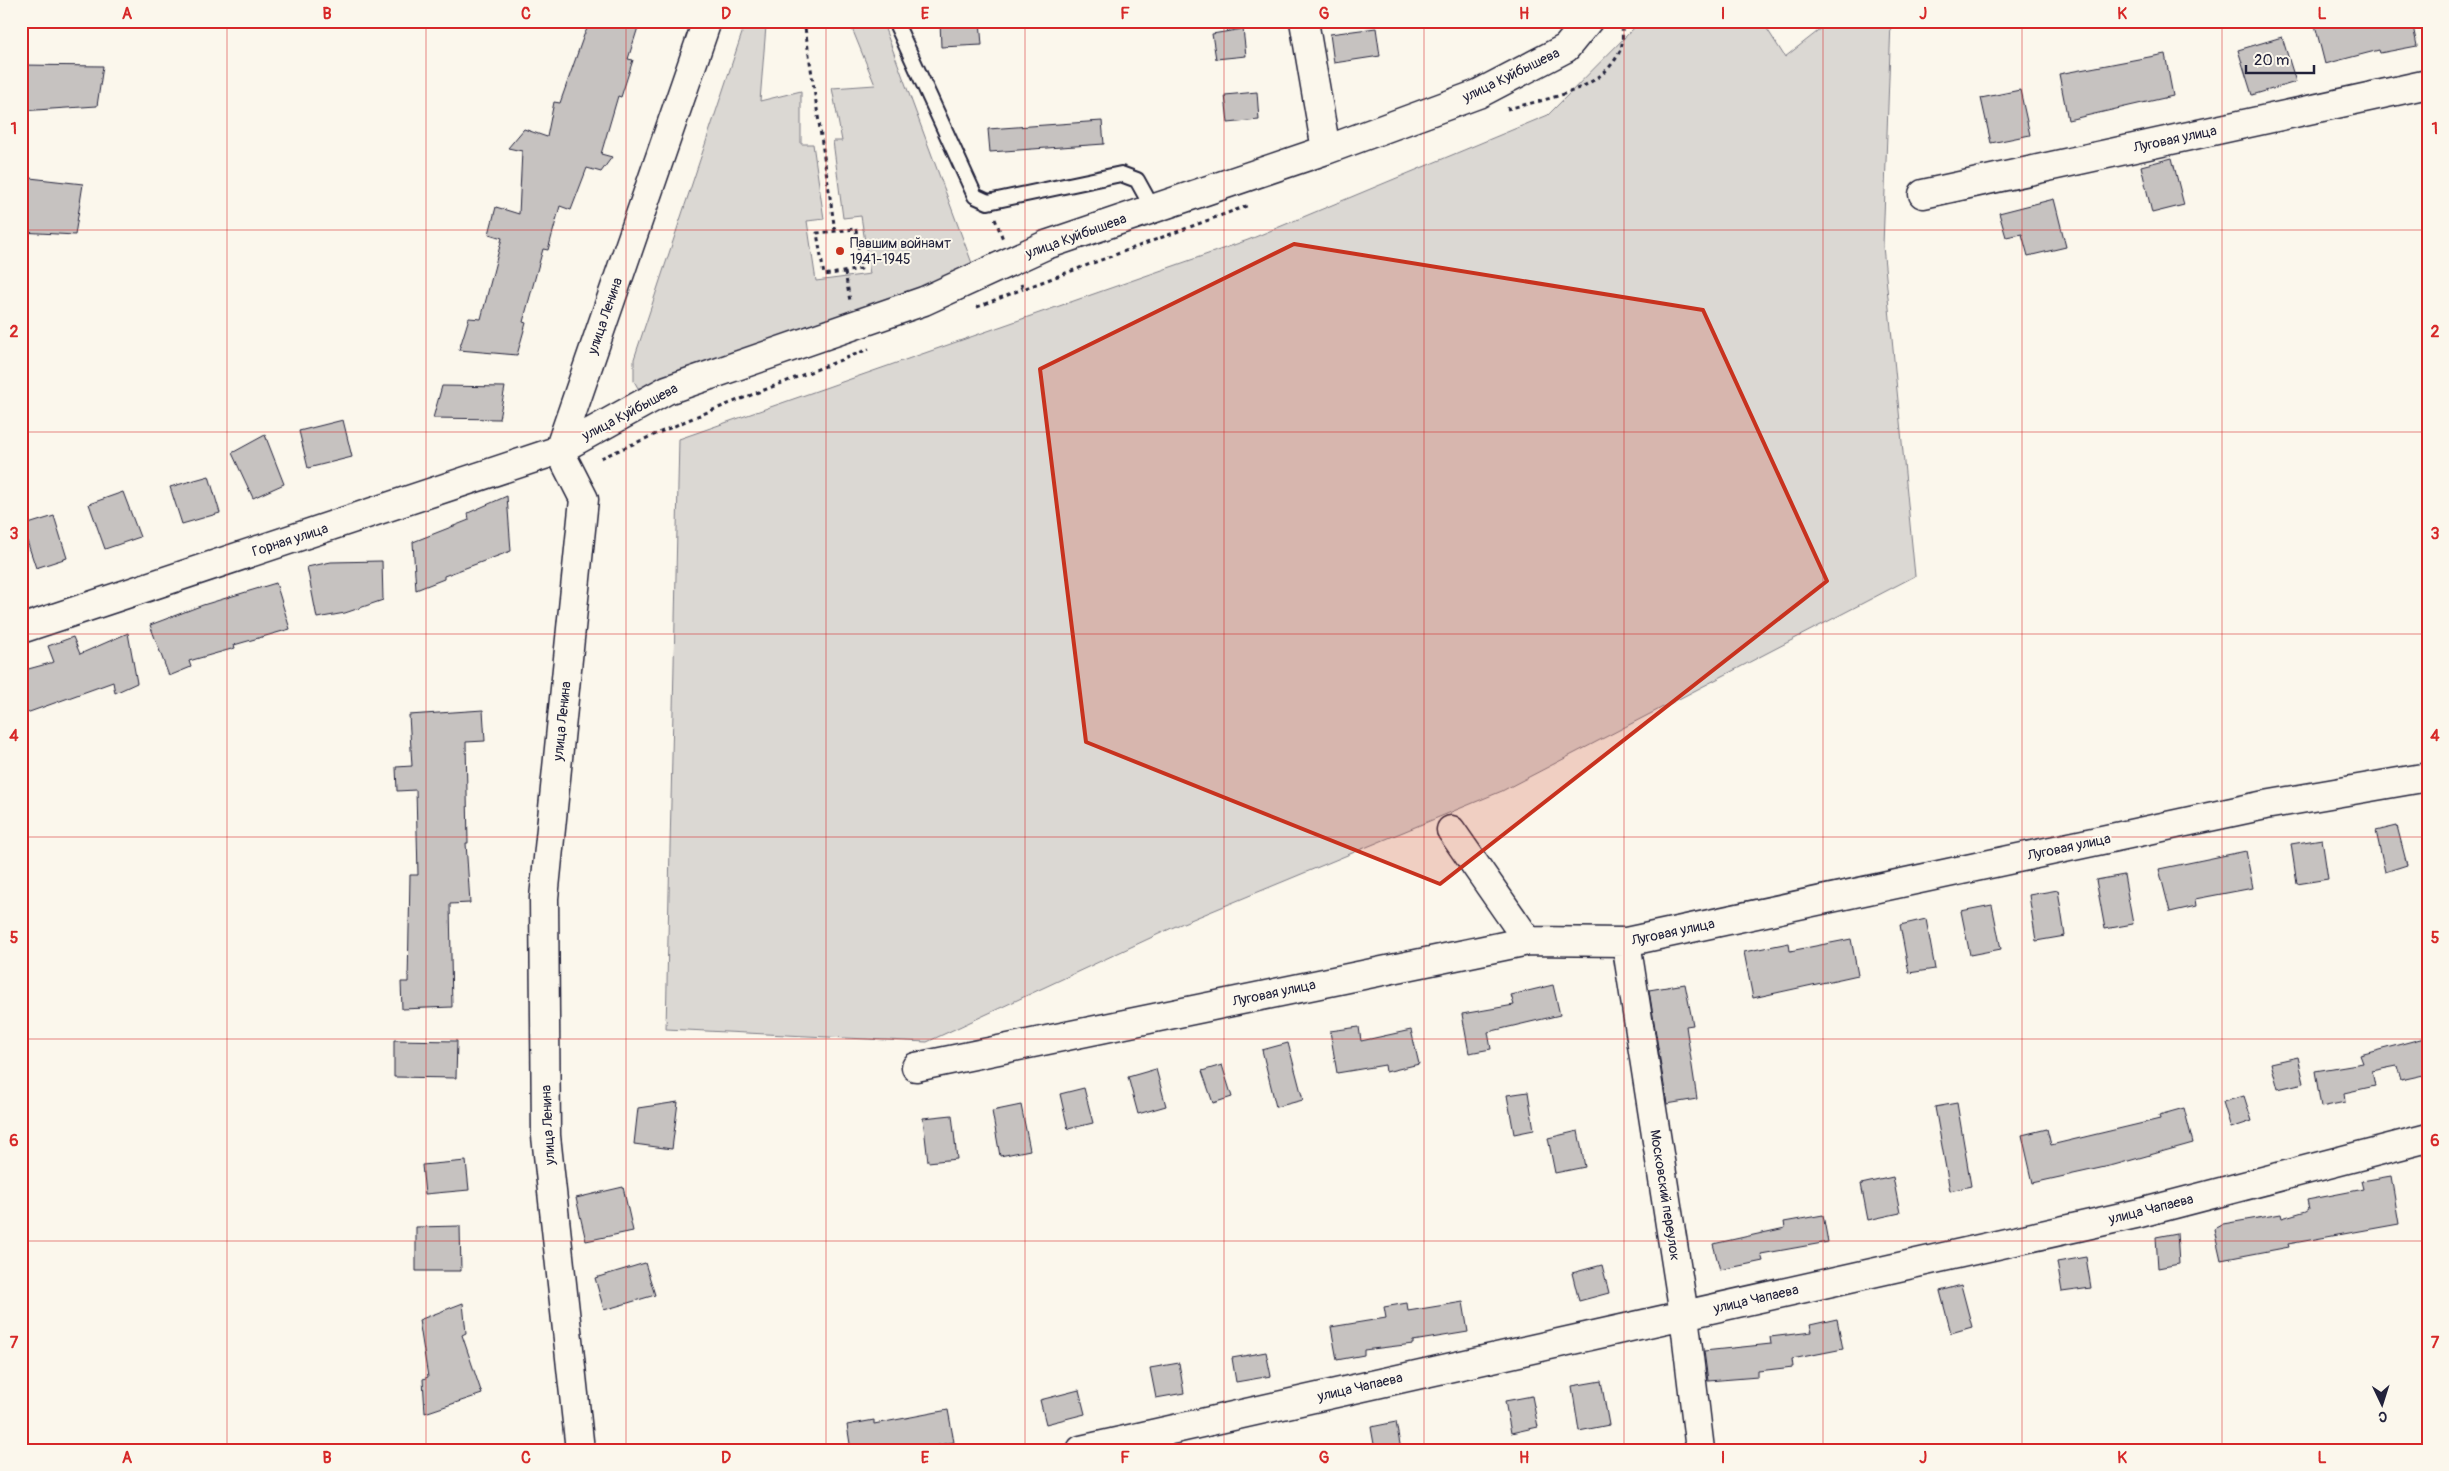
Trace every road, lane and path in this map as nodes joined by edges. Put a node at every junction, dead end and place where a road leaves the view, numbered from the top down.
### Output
1 (707, 21) edge
2 (804, 21) edge
3 (895, 21) edge
4 (1304, 21) edge
5 (1588, 21) edge
6 (1623, 21) edge
7 (2428, 84) edge
8 (1507, 110) dead end
9 (1326, 150) junction
10 (1922, 194) dead end
11 (1153, 209) junction
12 (834, 232) junction
13 (1023, 289) dead end
14 (968, 310) dead end
15 (877, 346) dead end
16 (564, 460) junction
17 (21, 630) edge
18 (2428, 777) edge
19 (1451, 830) dead end
20 (1528, 941) junction
21 (1626, 942) junction
22 (916, 1067) dead end
23 (2428, 1138) edge
24 (1684, 1315) junction
25 (580, 1450) edge
26 (1081, 1450) edge
27 (1700, 1450) edge

1 - 16 street, улица Ленина
2 - 12 path
3 - 11 lane
4 - 9 street
5 - 9 street, улица Куйбышева
6 - 8 path
7 - 10 street, Луговая улица
9 - 11 street, улица Куйбышева
11 - 16 street, улица Куйбышева
12 - 12 path
13 - 14 path
15 - 16 path
16 - 17 street, Горная улица
16 - 25 street, улица Ленина
18 - 21 street, Луговая улица
19 - 20 street
20 - 21 street, Луговая улица
20 - 22 street, Луговая улица
21 - 24 street, Московский переулок
23 - 24 street, улица Чапаева
24 - 26 street, улица Чапаева
24 - 27 street, Московский переулок

